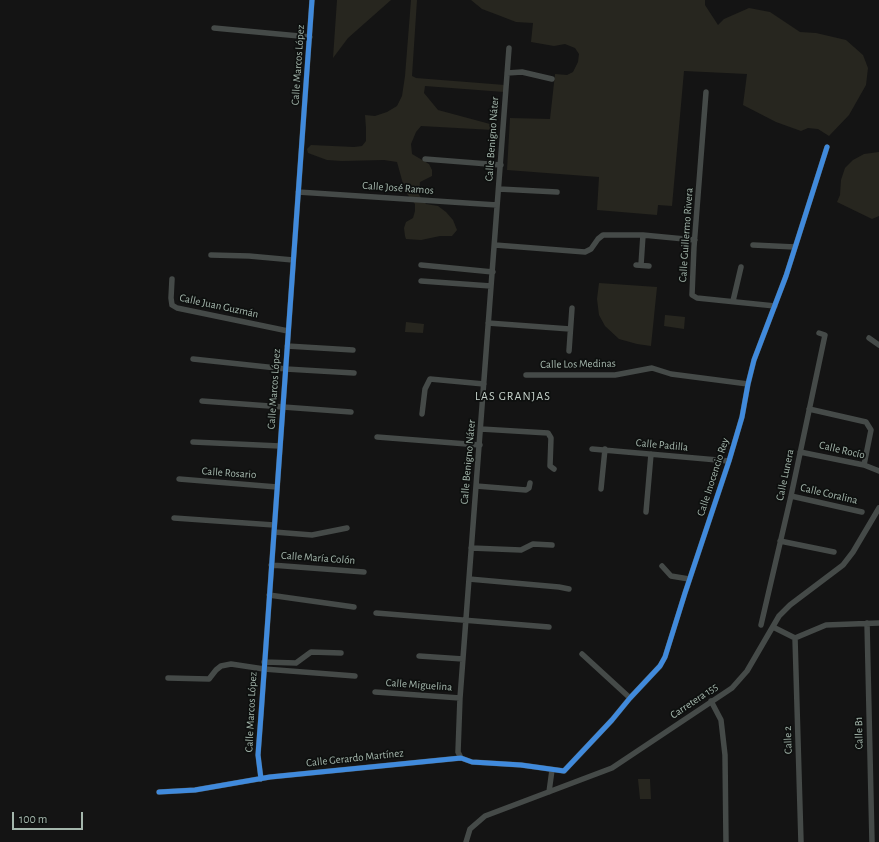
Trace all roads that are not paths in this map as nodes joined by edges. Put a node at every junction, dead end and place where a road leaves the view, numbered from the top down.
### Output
1 (312, 0) edge
2 (214, 28) dead end
3 (310, 36) junction
4 (509, 48) dead end
5 (507, 73) junction
6 (552, 79) dead end
7 (706, 92) dead end
8 (828, 147) dead end
9 (425, 159) dead end
10 (501, 165) junction
11 (499, 189) junction
12 (298, 192) junction
13 (557, 192) dead end
14 (497, 205) junction
15 (643, 235) junction
16 (695, 240) junction
17 (495, 245) junction
18 (753, 245) dead end
19 (795, 247) junction
20 (211, 256) dead end
21 (293, 260) junction
22 (421, 265) dead end
23 (648, 266) dead end
24 (740, 267) dead end
25 (493, 272) junction
26 (172, 279) dead end
27 (420, 281) dead end
28 (492, 286) junction
29 (733, 301) junction
30 (775, 306) junction
31 (572, 308) dead end
32 (488, 323) junction
33 (570, 329) junction
34 (288, 331) junction
35 (819, 333) dead end
36 (869, 338) dead end
37 (879, 345) edge
38 (287, 346) junction
39 (353, 350) dead end
40 (569, 351) dead end
41 (193, 359) dead end
42 (286, 369) junction
43 (354, 373) dead end
44 (526, 375) dead end
45 (484, 384) junction
46 (748, 384) junction
47 (202, 401) dead end
48 (283, 407) junction
49 (809, 409) junction
50 (351, 412) dead end
51 (422, 414) dead end
52 (481, 429) junction
53 (377, 437) dead end
54 (193, 442) dead end
55 (480, 445) junction
56 (280, 446) junction
57 (592, 448) dead end
58 (605, 449) junction
59 (800, 452) junction
60 (651, 454) junction
61 (729, 461) junction
62 (864, 465) junction
63 (554, 469) dead end
64 (879, 471) edge
65 (179, 479) dead end
66 (530, 483) dead end
67 (476, 486) junction
68 (277, 487) junction
69 (601, 489) dead end
70 (791, 496) junction
71 (879, 508) edge
72 (646, 512) dead end
73 (862, 512) dead end
74 (174, 518) dead end
75 (274, 525) junction
76 (347, 528) dead end
77 (274, 532) junction
78 (780, 541) junction
79 (552, 545) dead end
80 (471, 548) junction
81 (834, 552) dead end
82 (271, 565) junction
83 (662, 566) dead end
84 (364, 572) dead end
85 (469, 579) junction
86 (689, 579) junction
87 (569, 589) dead end
88 (269, 595) junction
89 (354, 607) dead end
90 (376, 613) dead end
91 (466, 620) junction
92 (867, 623) junction
93 (879, 623) edge
94 (761, 625) dead end
95 (773, 626) junction
96 (549, 627) dead end
97 (795, 638) junction
98 (341, 653) dead end
99 (582, 654) dead end
100 (419, 656) dead end
101 (464, 659) junction
102 (264, 662) junction
103 (264, 669) junction
104 (355, 676) dead end
105 (168, 678) dead end
106 (375, 692) dead end
107 (460, 698) junction
108 (630, 698) junction
109 (711, 701) junction
110 (461, 758) junction
111 (552, 770) junction
112 (261, 778) junction
113 (159, 792) dead end
114 (549, 792) junction
115 (466, 842) edge
116 (726, 842) edge
117 (801, 842) edge
118 (872, 842) edge

1 - 3 street, Calle Marcos López
2 - 3 street
3 - 12 street, Calle Marcos López
4 - 5 street, Calle Benigno Náter
5 - 6 street
5 - 10 street, Calle Benigno Náter
7 - 16 street, Calle Guillermo Rivera
8 - 19 street, Calle Inocencio Rey
9 - 10 street
10 - 11 street, Calle Benigno Náter
11 - 13 street
11 - 14 street, Calle Benigno Náter
12 - 14 street, Calle José Ramos
12 - 21 street, Calle Marcos López
14 - 17 street, Calle Benigno Náter
15 - 16 street
15 - 17 street
15 - 23 street
16 - 29 street, Calle Guillermo Rivera
17 - 25 street, Calle Benigno Náter
18 - 19 street
19 - 30 street, Calle Inocencio Rey
20 - 21 street
21 - 34 street, Calle Marcos López
22 - 25 street
24 - 29 street
25 - 28 street, Calle Benigno Náter
26 - 34 street, Calle Juan Guzmán
27 - 28 street
28 - 32 street, Calle Benigno Náter
29 - 30 street, Calle Guillermo Rivera
30 - 46 street, Calle Inocencio Rey
31 - 33 street
32 - 33 street
32 - 45 street, Calle Benigno Náter
33 - 40 street
34 - 38 street, Calle Marcos López
35 - 49 street, Calle Lunera
36 - 37 street
38 - 39 street
38 - 42 street, Calle Marcos López
41 - 42 street
42 - 43 street
42 - 48 street, Calle Marcos López
44 - 46 street, Calle Los Medinas
45 - 51 street
45 - 52 street, Calle Benigno Náter
46 - 61 street, Calle Inocencio Rey
47 - 48 street
48 - 50 street
48 - 56 street, Calle Marcos López
49 - 59 street, Calle Lunera
49 - 62 street
52 - 55 street, Calle Benigno Náter
52 - 63 street
53 - 55 street
54 - 56 street
55 - 67 street, Calle Benigno Náter
56 - 68 street, Calle Marcos López
57 - 58 street, Calle Padilla
58 - 60 street, Calle Padilla
58 - 69 street
59 - 62 street, Calle Rocío
59 - 70 street, Calle Lunera
60 - 61 street, Calle Padilla
60 - 72 street
61 - 86 street, Calle Inocencio Rey
62 - 64 street, Calle Rocío
65 - 68 street, Calle Rosario
66 - 67 street
67 - 80 street, Calle Benigno Náter
68 - 75 street, Calle Marcos López
70 - 73 street, Calle Coralina
70 - 78 street, Calle Lunera
71 - 95 street, Carretera 155
74 - 75 street
75 - 77 street, Calle Marcos López
76 - 77 street
77 - 82 street, Calle Marcos López
78 - 81 street
78 - 94 street, Calle Lunera
79 - 80 street
80 - 85 street, Calle Benigno Náter
82 - 84 street, Calle María Colón
82 - 88 street, Calle Marcos López
83 - 86 street
85 - 87 street
85 - 91 street, Calle Benigno Náter
86 - 108 street, Calle Inocencio Rey
88 - 89 street
88 - 102 street, Calle Marcos López
90 - 91 street
91 - 96 street
91 - 101 street, Calle Benigno Náter
92 - 93 street
92 - 97 street
92 - 118 street, Calle B1
95 - 97 street
95 - 109 street, Carretera 155
97 - 117 street, Calle 2
98 - 102 street
99 - 108 street
100 - 101 street
101 - 107 street, Calle Benigno Náter
102 - 103 street, Calle Marcos López
103 - 104 street
103 - 105 street
103 - 112 street, Calle Marcos López
106 - 107 street, Calle Miguelina
107 - 110 street, Calle Benigno Náter
108 - 111 street, Calle Inocencio Rey
109 - 114 street, Carretera 155
109 - 116 street
110 - 111 street, Calle Gerardo Martínez
110 - 112 street, Calle Gerardo Martínez
111 - 114 street
112 - 113 street, Calle Gerardo Martínez
114 - 115 street, Carretera 155

